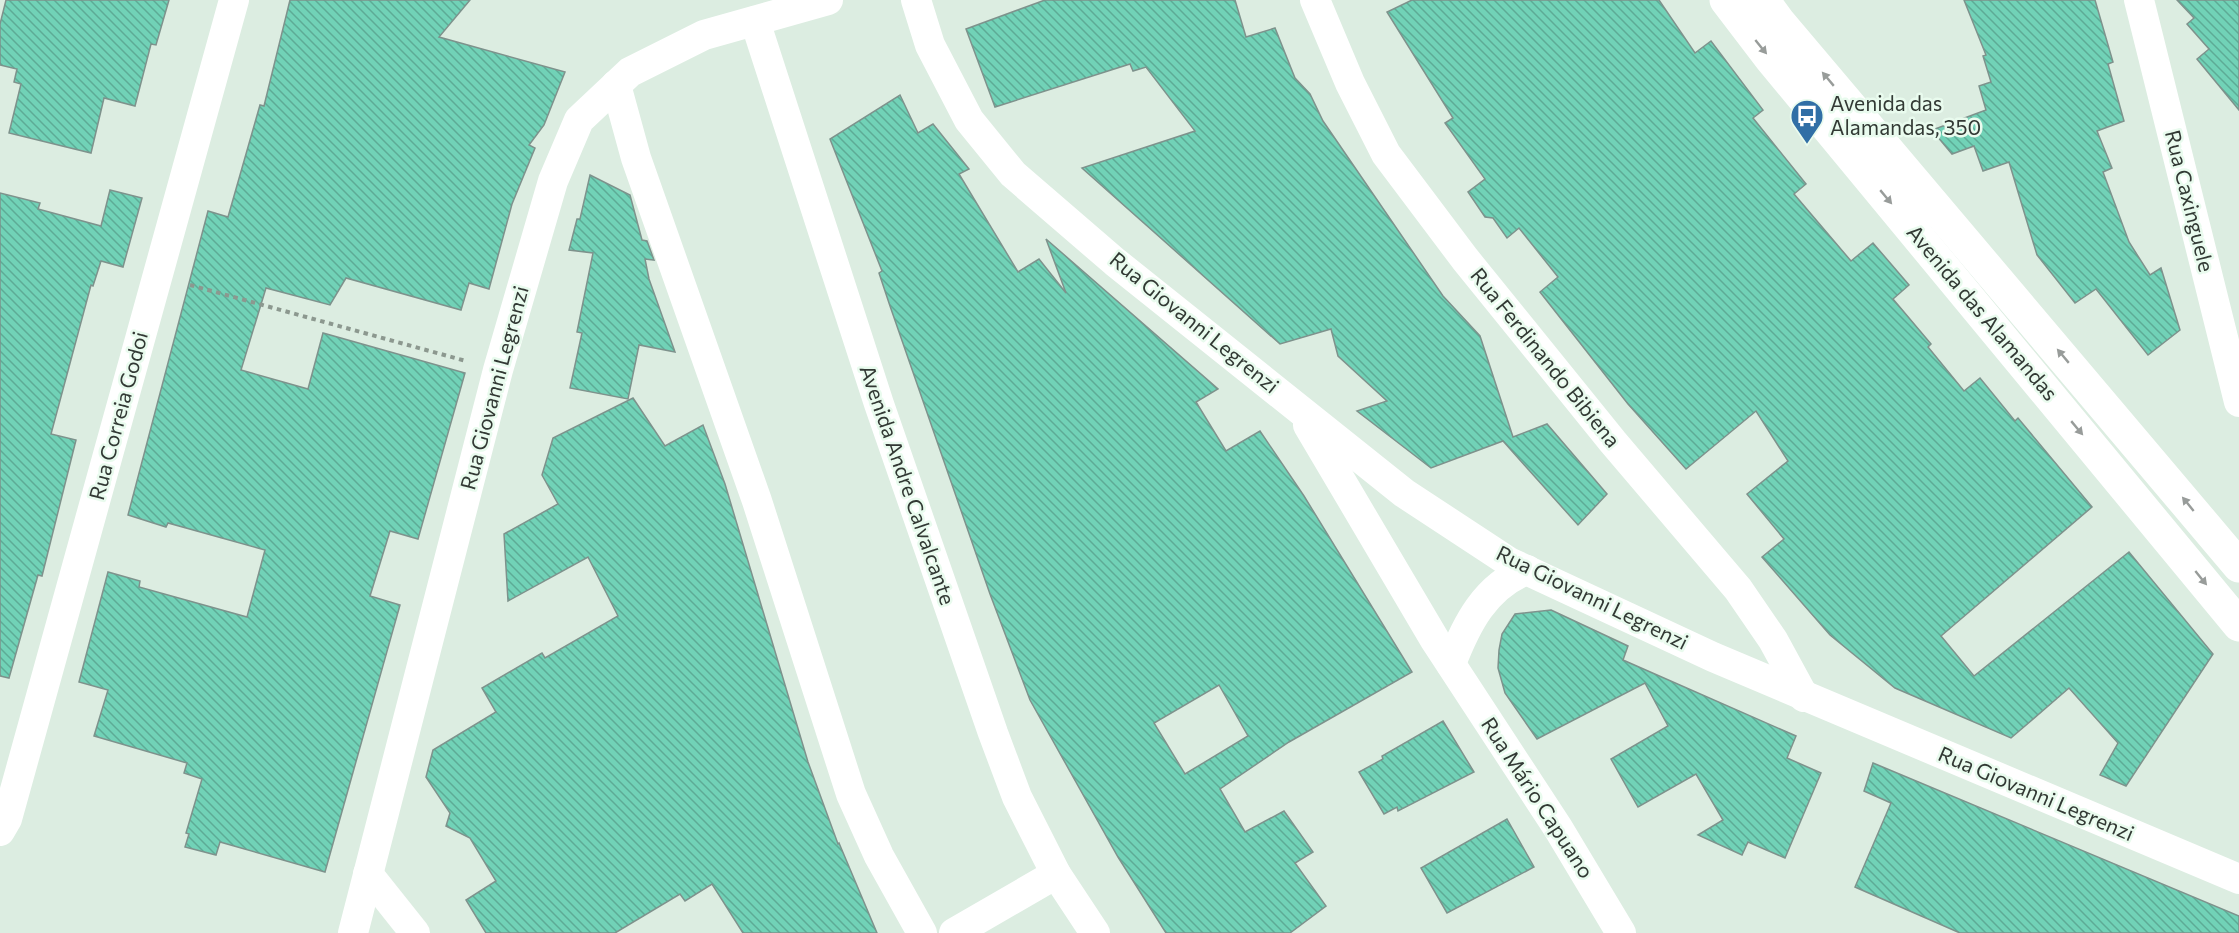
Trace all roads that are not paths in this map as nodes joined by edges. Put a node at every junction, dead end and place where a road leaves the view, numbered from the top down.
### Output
1 (234, 0) edge
2 (828, 0) edge
3 (916, 0) edge
4 (1315, 0) edge
5 (1726, 0) edge
6 (1763, 0) edge
7 (2139, 0) edge
8 (755, 21) junction
9 (616, 85) junction
10 (2239, 402) edge
11 (1297, 406) junction
12 (2239, 566) edge
13 (1527, 570) junction
14 (2239, 625) edge
15 (1451, 664) junction
16 (1804, 697) junction
17 (0, 831) edge
18 (368, 874) junction
19 (1056, 874) junction
20 (2239, 879) edge
21 (353, 933) edge
22 (415, 933) edge
23 (922, 933) edge
24 (954, 933) edge
25 (1095, 933) edge
26 (1622, 933) edge

1 - 17 street, Rua Correia Godoi
2 - 8 street, Rua Giovanni Legrenzi
3 - 11 street, Rua Giovanni Legrenzi
4 - 16 street, Rua Ferdinando Bibiena
5 -> 14 street, Avenida das Alamandas
12 -> 6 street, Avenida das Alamandas
7 - 10 street, Rua Caxinguele
8 - 9 street, Rua Giovanni Legrenzi
8 - 19 street, Avenida Andre Calvalcante
9 - 18 street, Rua Giovanni Legrenzi
9 - 23 street
11 - 13 street, Rua Giovanni Legrenzi
11 - 15 street, Rua Mário Capuano
13 - 15 street
13 - 16 street, Rua Giovanni Legrenzi
15 - 26 street, Rua Mário Capuano
16 - 20 street, Rua Giovanni Legrenzi
18 - 21 street, Rua Giovanni Legrenzi
18 - 22 street
19 - 24 street
19 - 25 street, Avenida Andre Calvalcante

